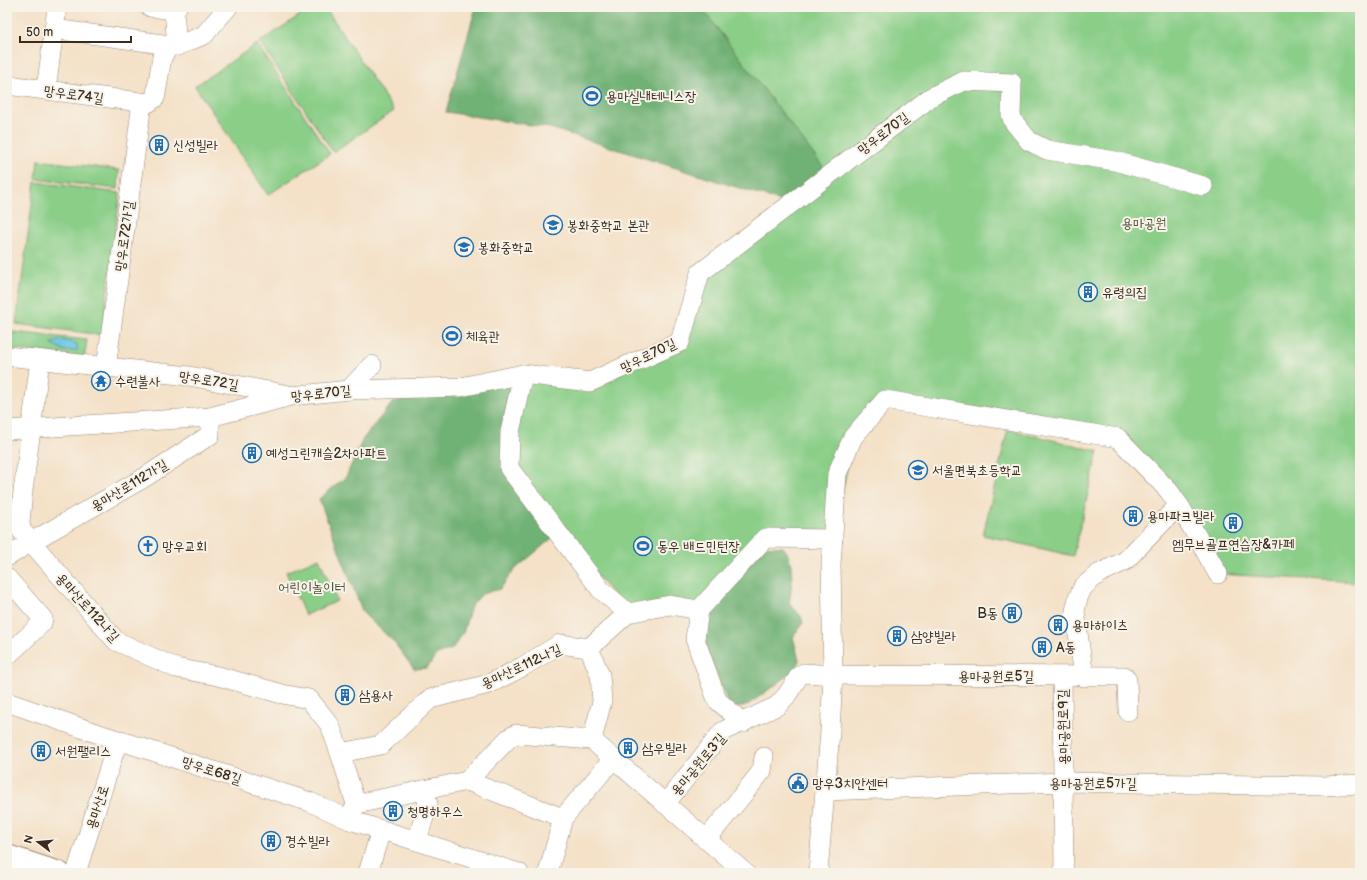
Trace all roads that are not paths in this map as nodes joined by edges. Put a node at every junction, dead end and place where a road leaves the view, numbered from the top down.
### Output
1 (57, 7) edge
2 (150, 7) edge
3 (228, 7) edge
4 (175, 9) edge
5 (54, 29) junction
6 (174, 46) junction
7 (7, 84) edge
8 (46, 90) junction
9 (142, 103) junction
10 (1202, 186) dead end
11 (7, 356) edge
12 (40, 360) junction
13 (372, 365) dead end
14 (106, 368) junction
15 (523, 374) junction
16 (350, 390) junction
17 (291, 396) junction
18 (210, 417) junction
19 (31, 427) junction
20 (7, 430) edge
21 (15, 492) edge
22 (1179, 505) junction
23 (833, 539) junction
24 (31, 542) junction
25 (7, 557) edge
26 (1218, 574) dead end
27 (7, 578) edge
28 (699, 610) junction
29 (628, 613) junction
30 (589, 648) junction
31 (7, 656) edge
32 (833, 675) junction
33 (1062, 677) junction
34 (1084, 677) junction
35 (7, 702) edge
36 (1128, 711) dead end
37 (743, 723) junction
38 (118, 740) junction
39 (592, 740) junction
40 (340, 753) junction
41 (764, 757) dead end
42 (613, 759) junction
43 (468, 781) junction
44 (1064, 782) junction
45 (1360, 784) edge
46 (424, 790) junction
47 (825, 791) junction
48 (665, 804) junction
49 (353, 812) junction
50 (563, 818) junction
51 (381, 830) junction
52 (706, 840) junction
53 (417, 841) junction
54 (7, 856) edge
55 (59, 873) edge
56 (76, 873) edge
57 (368, 873) edge
58 (519, 873) edge
59 (548, 873) edge
60 (745, 873) edge
61 (818, 873) edge
62 (1064, 873) edge

1 - 5 street
2 - 4 street
3 - 6 street
4 - 6 street
5 - 6 street
5 - 8 street
6 - 9 street
7 - 8 street, 망우로74길
8 - 9 street, 망우로74길
9 - 14 street, 망우로72가길
10 - 15 street, 망우로70길
11 - 12 street, 망우로72길
12 - 14 street, 망우로72길
12 - 19 street
13 - 16 street
14 - 17 street, 망우로72길
15 - 16 street, 망우로70길
15 - 29 street
16 - 17 street, 망우로70길
17 - 18 street, 망우로70길
18 - 19 street, 망우로70길
18 - 24 street, 용마산로112가길
19 - 20 street, 망우로70길
19 - 21 street
21 - 24 street
22 - 23 street
22 - 26 street
22 - 34 street, 용마공원로9길
23 - 28 street
23 - 32 street
24 - 25 street, 용마산로112가길
24 - 40 street, 용마산로112나길
27 - 31 street
28 - 29 street
28 - 37 street
29 - 30 street
30 - 39 street
30 - 40 street, 용마산로112나길
32 - 33 street, 용마공원로5길
32 - 37 street, 용마공원로3길
32 - 47 street
33 - 34 street, 용마공원로5길
33 - 44 street, 용마공원로9길
34 - 36 street, 용마공원로5길
35 - 38 street, 망우로68길
37 - 48 street, 용마공원로3길
38 - 49 street, 망우로68길
38 - 56 street, 용마산로
39 - 42 street, 용마공원로3길
39 - 43 street
40 - 49 street
41 - 52 street
42 - 48 street, 용마공원로3길
42 - 50 street
43 - 46 street
43 - 50 street
44 - 45 street, 용마공원로5가길
44 - 47 street, 용마공원로5가길
44 - 62 street, 용마공원로9길
46 - 49 street
46 - 53 street
47 - 61 street
48 - 52 street, 용마공원로3길
49 - 51 street, 망우로68길
50 - 59 street
51 - 53 street, 망우로68길
51 - 57 street
52 - 60 street, 용마공원로3길
53 - 58 street, 망우로68길
54 - 55 main road

